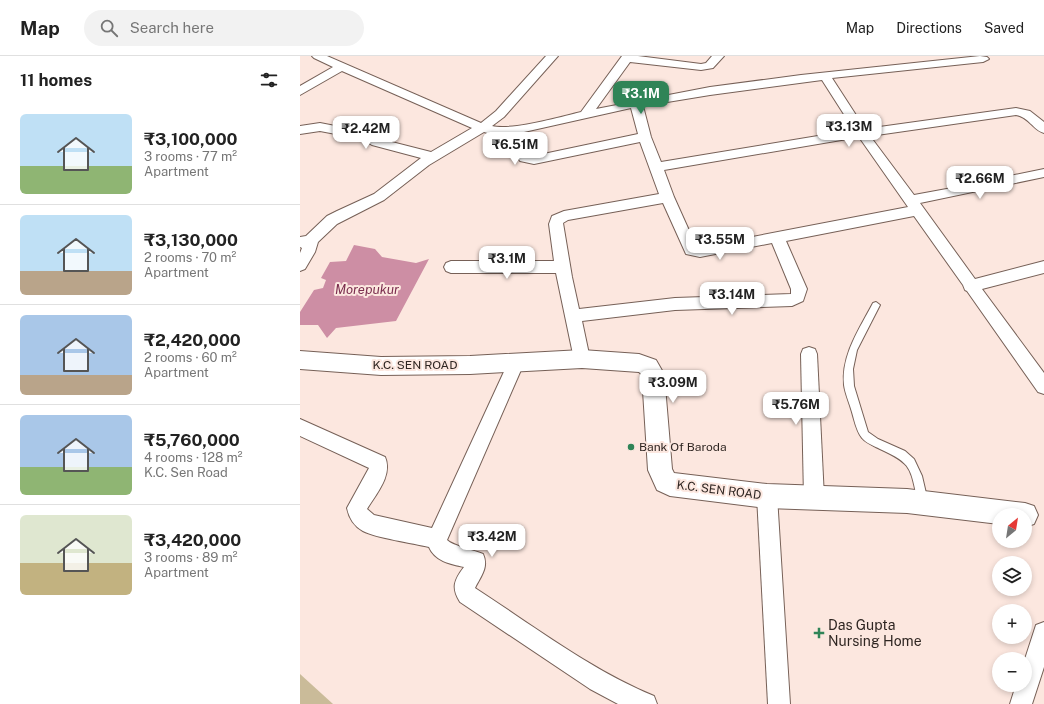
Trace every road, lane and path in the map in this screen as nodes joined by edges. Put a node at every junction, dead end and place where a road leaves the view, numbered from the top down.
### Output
1 (318, 56) edge
2 (552, 56) edge
3 (718, 56) edge
4 (628, 57) edge
5 (983, 60) dead end
6 (341, 67) junction
7 (825, 76) junction
8 (300, 91) edge
9 (636, 104) junction
10 (584, 116) junction
11 (482, 128) junction
12 (517, 129) junction
13 (1044, 129) edge
14 (300, 130) edge
15 (862, 133) junction
16 (645, 137) junction
17 (432, 157) junction
18 (657, 168) junction
19 (1044, 173) edge
20 (667, 197) junction
21 (914, 205) junction
22 (777, 237) junction
23 (306, 241) edge
24 (300, 265) edge
25 (452, 267) dead end
26 (562, 267) junction
27 (1044, 267) edge
28 (970, 286) junction
29 (876, 305) dead end
30 (572, 316) junction
31 (809, 354) dead end
32 (582, 359) junction
33 (300, 360) edge
34 (516, 363) junction
35 (1043, 384) edge
36 (300, 427) edge
37 (767, 496) junction
38 (814, 498) junction
39 (924, 503) junction
40 (992, 511) edge
41 (1032, 516) edge
42 (1044, 517) edge
43 (437, 539) junction
44 (1044, 633) edge
45 (646, 704) edge
46 (779, 704) edge
47 (1020, 704) edge

1 - 6 street
2 - 11 street
3 - 4 street
4 - 10 street
5 - 7 street
6 - 8 street
6 - 11 street
7 - 9 street
7 - 15 street
9 - 10 street
9 - 16 street
10 - 12 street
11 - 12 street
11 - 17 street
12 - 16 street
13 - 15 street
14 - 17 street
15 - 18 street
15 - 21 street
16 - 18 street
17 - 23 street
18 - 20 street
19 - 21 street
20 - 22 street
20 - 26 street
21 - 22 street
21 - 28 street
22 - 30 street
23 - 24 street
25 - 26 street
26 - 30 street
27 - 28 street
28 - 35 street
29 - 39 lane
30 - 32 street
31 - 38 street
32 - 34 street, K.C. SEN ROAD
32 - 37 street, K.C. SEN ROAD
33 - 34 street, K.C. SEN ROAD
34 - 43 street
36 - 43 street
37 - 38 street, K.C. SEN ROAD
37 - 46 street
38 - 39 street, K.C. SEN ROAD
39 - 40 street, K.C. SEN ROAD
41 - 42 street, K.C. SEN ROAD
43 - 45 street
44 - 47 street

